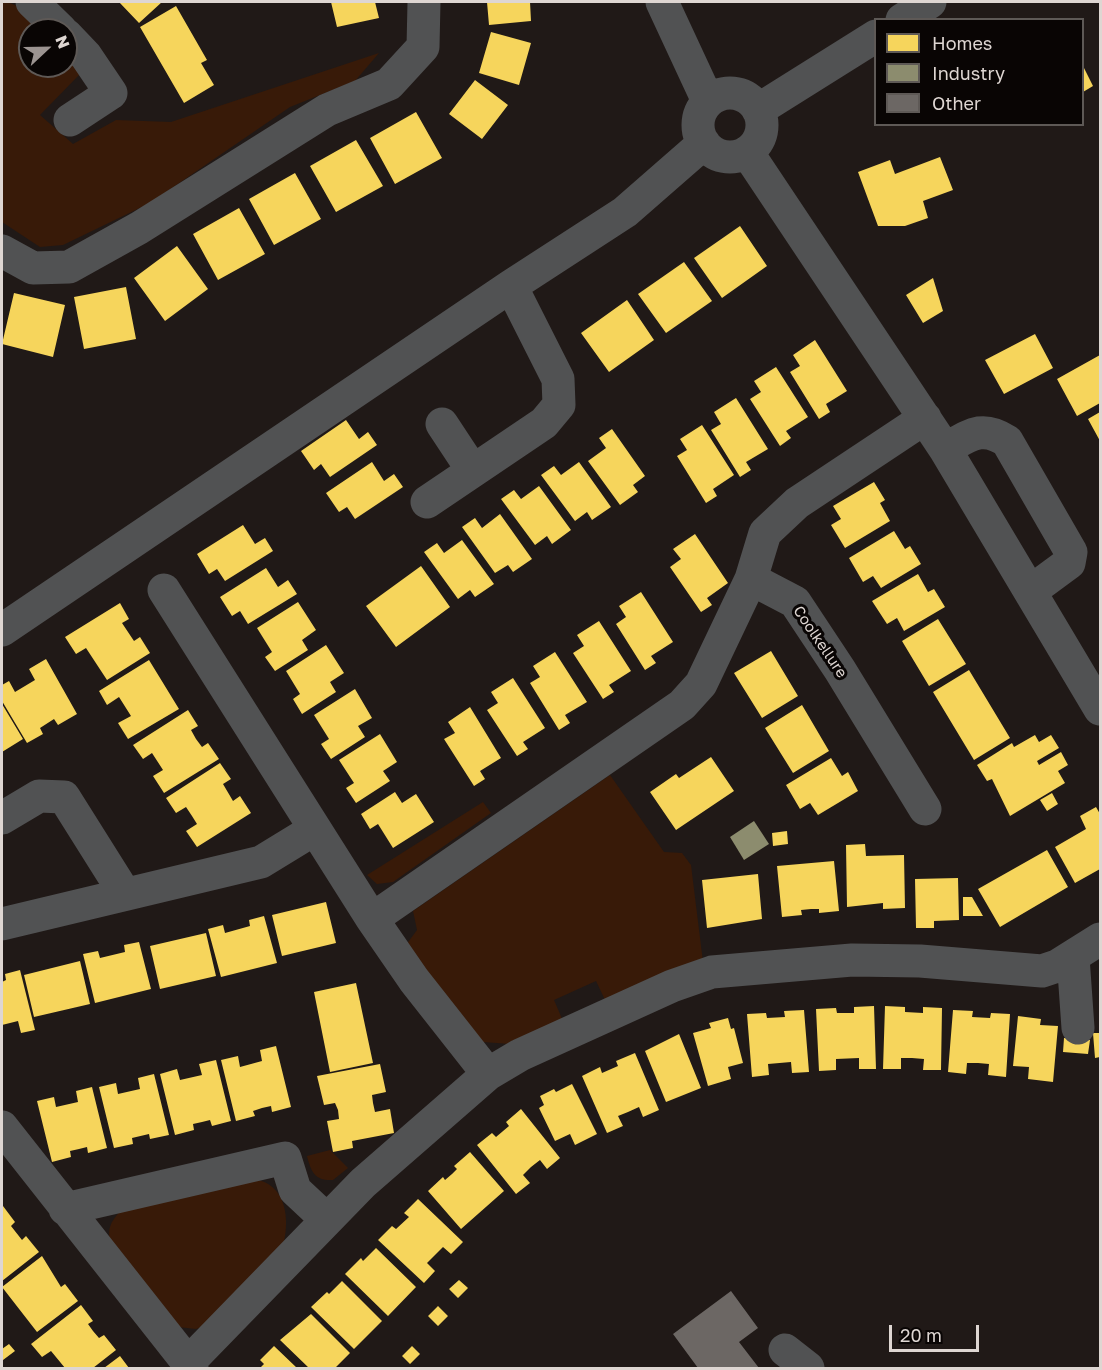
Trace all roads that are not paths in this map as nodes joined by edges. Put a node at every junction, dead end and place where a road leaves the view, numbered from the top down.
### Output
1 (32, 2) edge
2 (424, 2) edge
3 (662, 2) edge
4 (930, 2) edge
5 (49, 18) edge
6 (905, 18) edge
7 (874, 37) edge
8 (78, 48) edge
9 (708, 101) junction
10 (758, 110) junction
11 (70, 120) dead end
12 (704, 143) junction
13 (747, 152) junction
14 (2, 251) edge
15 (511, 286) junction
16 (925, 418) junction
17 (442, 424) dead end
18 (945, 449) junction
19 (473, 471) junction
20 (427, 502) dead end
21 (751, 579) junction
22 (164, 590) dead end
23 (1031, 591) junction
24 (2, 630) edge
25 (1101, 709) edge
26 (925, 809) dead end
27 (2, 818) edge
28 (315, 830) junction
29 (125, 894) junction
30 (372, 919) junction
31 (2, 924) edge
32 (1101, 939) edge
33 (1073, 957) junction
34 (1078, 1028) dead end
35 (488, 1074) junction
36 (2, 1127) edge
37 (65, 1209) junction
38 (326, 1219) junction
39 (190, 1366) edge

1 - 5 street
2 - 14 street
3 - 9 street
4 - 6 street
7 - 10 street
8 - 11 street
9 - 10 street
9 - 12 street
10 - 13 street
12 - 13 street
12 - 15 street
13 - 16 street
15 - 19 street
15 - 24 street
16 - 18 street
16 - 21 street
17 - 19 street
18 - 23 street
18 - 23 street
19 - 20 street
21 - 26 street, Coolkellure
21 - 30 street
22 - 28 street
23 - 25 street
27 - 29 street
28 - 29 street
28 - 30 street
29 - 31 street
30 - 35 street
32 - 33 street
33 - 34 street
33 - 35 street
35 - 38 street
36 - 37 street
37 - 38 street
37 - 39 street
38 - 39 street

